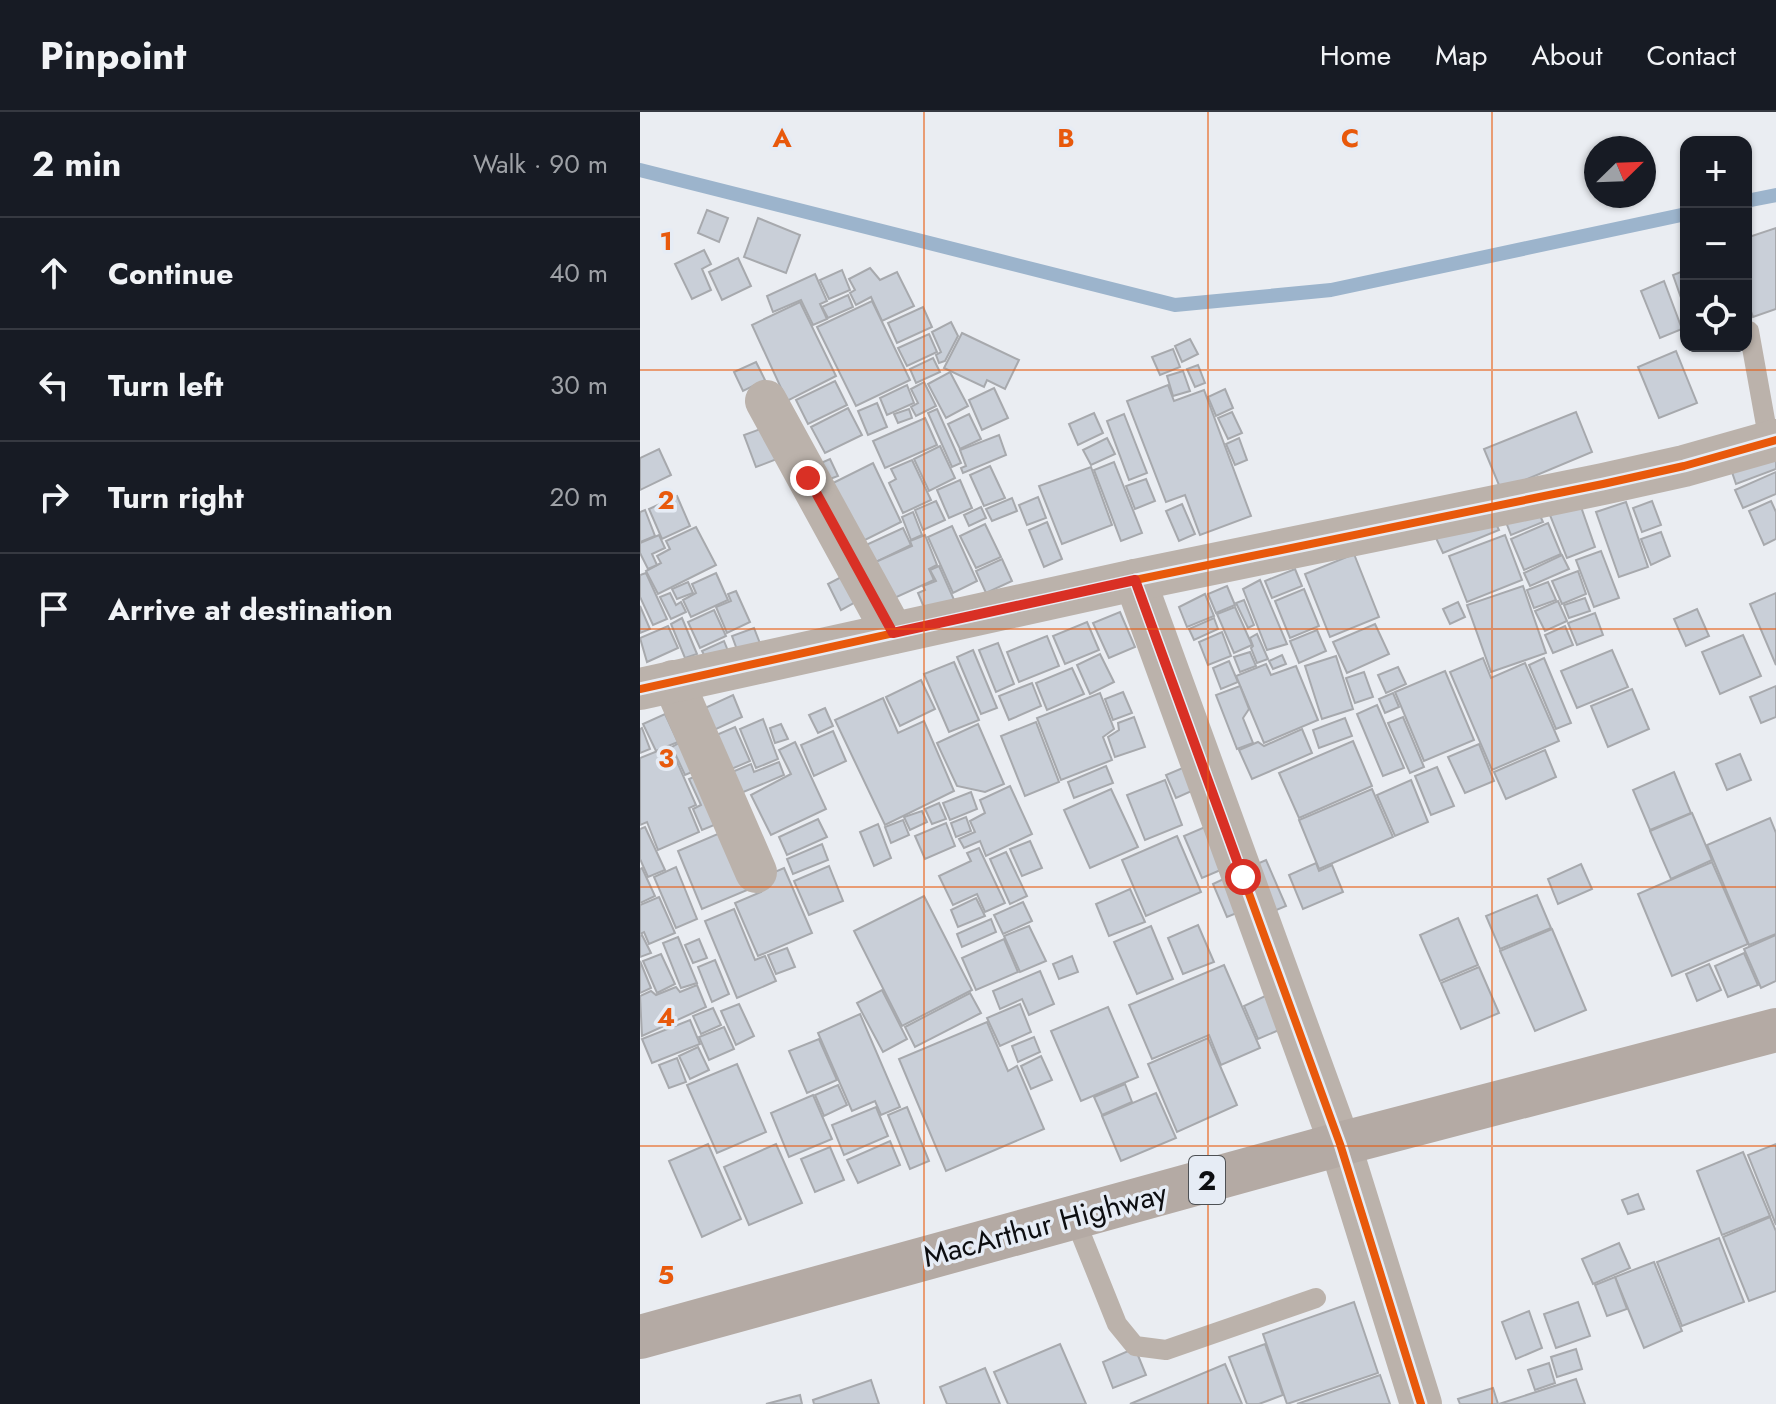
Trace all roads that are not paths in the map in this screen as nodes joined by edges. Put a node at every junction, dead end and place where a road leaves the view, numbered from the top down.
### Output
1 (1752, 345) edge
2 (766, 401) dead end
3 (1772, 441) edge
4 (1135, 580) junction
5 (893, 633) junction
6 (657, 685) edge
7 (756, 872) dead end
8 (1776, 1030) edge
9 (1340, 1144) junction
10 (1074, 1217) junction
11 (1316, 1298) dead end
12 (640, 1337) edge
13 (1421, 1404) edge

1 - 3 lane
2 - 5 street
3 - 4 street
4 - 5 street
4 - 9 street
5 - 6 street
6 - 7 street
8 - 9 highway, MacArthur Highway / 2
9 - 10 highway, MacArthur Highway / 2
9 - 13 street
10 - 11 lane
10 - 12 highway, MacArthur Highway / 2

